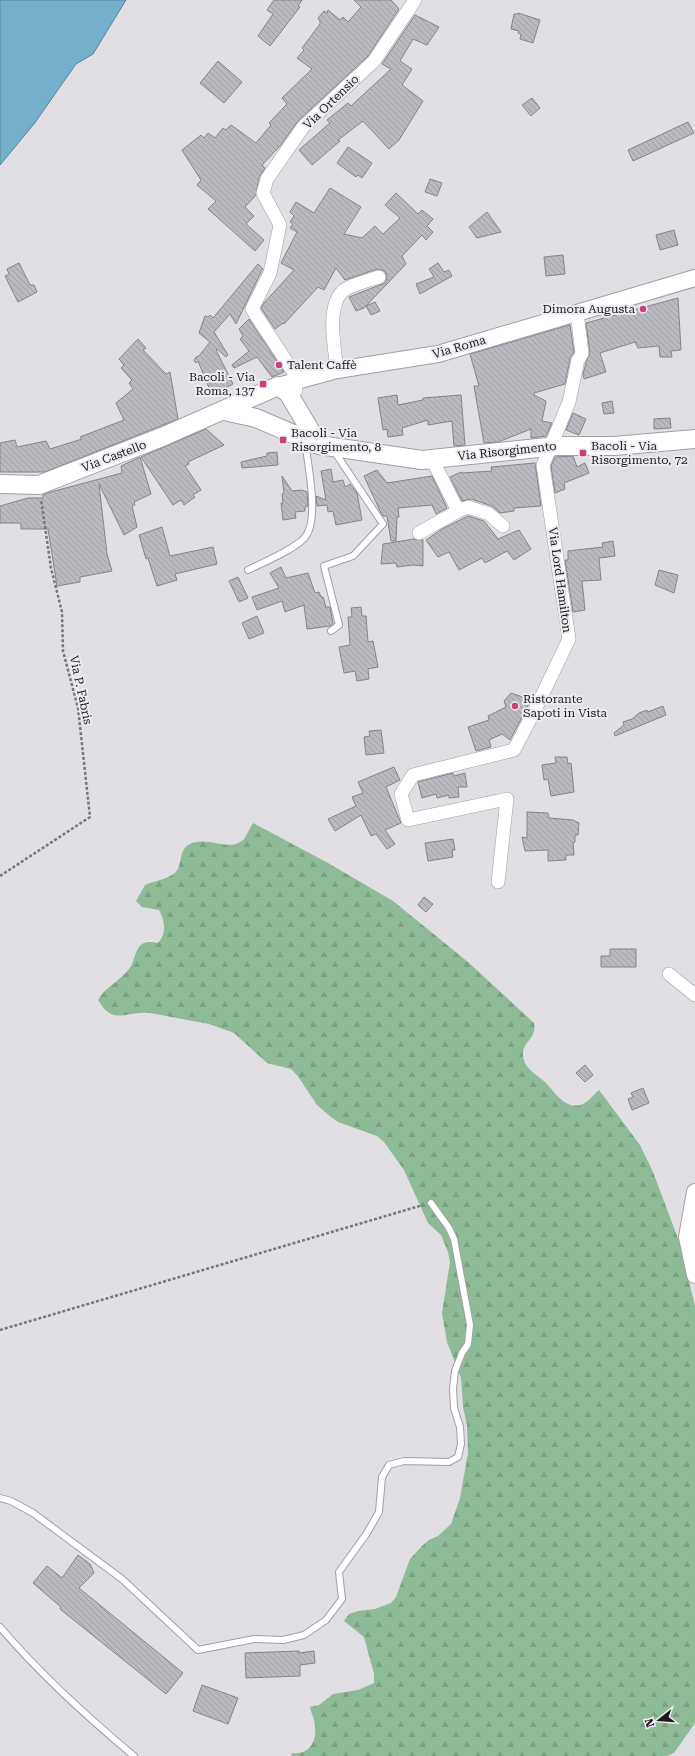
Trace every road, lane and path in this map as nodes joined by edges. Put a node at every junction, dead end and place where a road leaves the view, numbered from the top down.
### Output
1 (415, 0) edge
2 (379, 277) dead end
3 (695, 278) edge
4 (577, 312) junction
5 (337, 370) junction
6 (286, 383) junction
7 (260, 394) junction
8 (224, 411) junction
9 (303, 417) junction
10 (256, 418) junction
11 (276, 427) junction
12 (695, 439) edge
13 (318, 444) junction
14 (551, 446) junction
15 (432, 459) junction
16 (0, 484) edge
17 (39, 485) junction
18 (458, 511) junction
19 (503, 526) dead end
20 (419, 533) dead end
21 (248, 570) dead end
22 (331, 631) dead end
23 (0, 876) edge
24 (498, 882) dead end
25 (669, 974) dead end
26 (695, 995) edge
27 (695, 1192) edge
28 (431, 1203) joint
29 (695, 1275) edge
30 (0, 1330) edge
31 (0, 1498) edge
32 (0, 1627) edge
33 (134, 1756) edge

1 - 6 street, Via Ortensio
2 - 5 street
3 - 4 street, Via Roma
4 - 5 street, Via Roma
4 - 14 street
5 - 6 street, Via Roma
6 - 7 main road, Via Roma
6 - 9 main road
7 - 8 main road, Via Roma
7 - 10 street
8 - 10 main road, Via Risorgimento
8 - 17 main road, Via Castello
9 - 11 street
9 - 13 main road
10 - 11 main road, Via Risorgimento
11 - 13 main road, Via Risorgimento
12 - 14 main road, Via Risorgimento
13 - 15 main road, Via Risorgimento
13 - 21 lane
13 - 22 lane
14 - 15 main road, Via Risorgimento
14 - 24 street, Via Lord Hamilton
15 - 18 street
16 - 17 main road, Via Castello
17 - 23 path, Via P. Fabris
18 - 19 street
18 - 20 street
25 - 26 street
27 - 29 street
28 - 30 path
28 - 31 lane
32 - 33 lane

